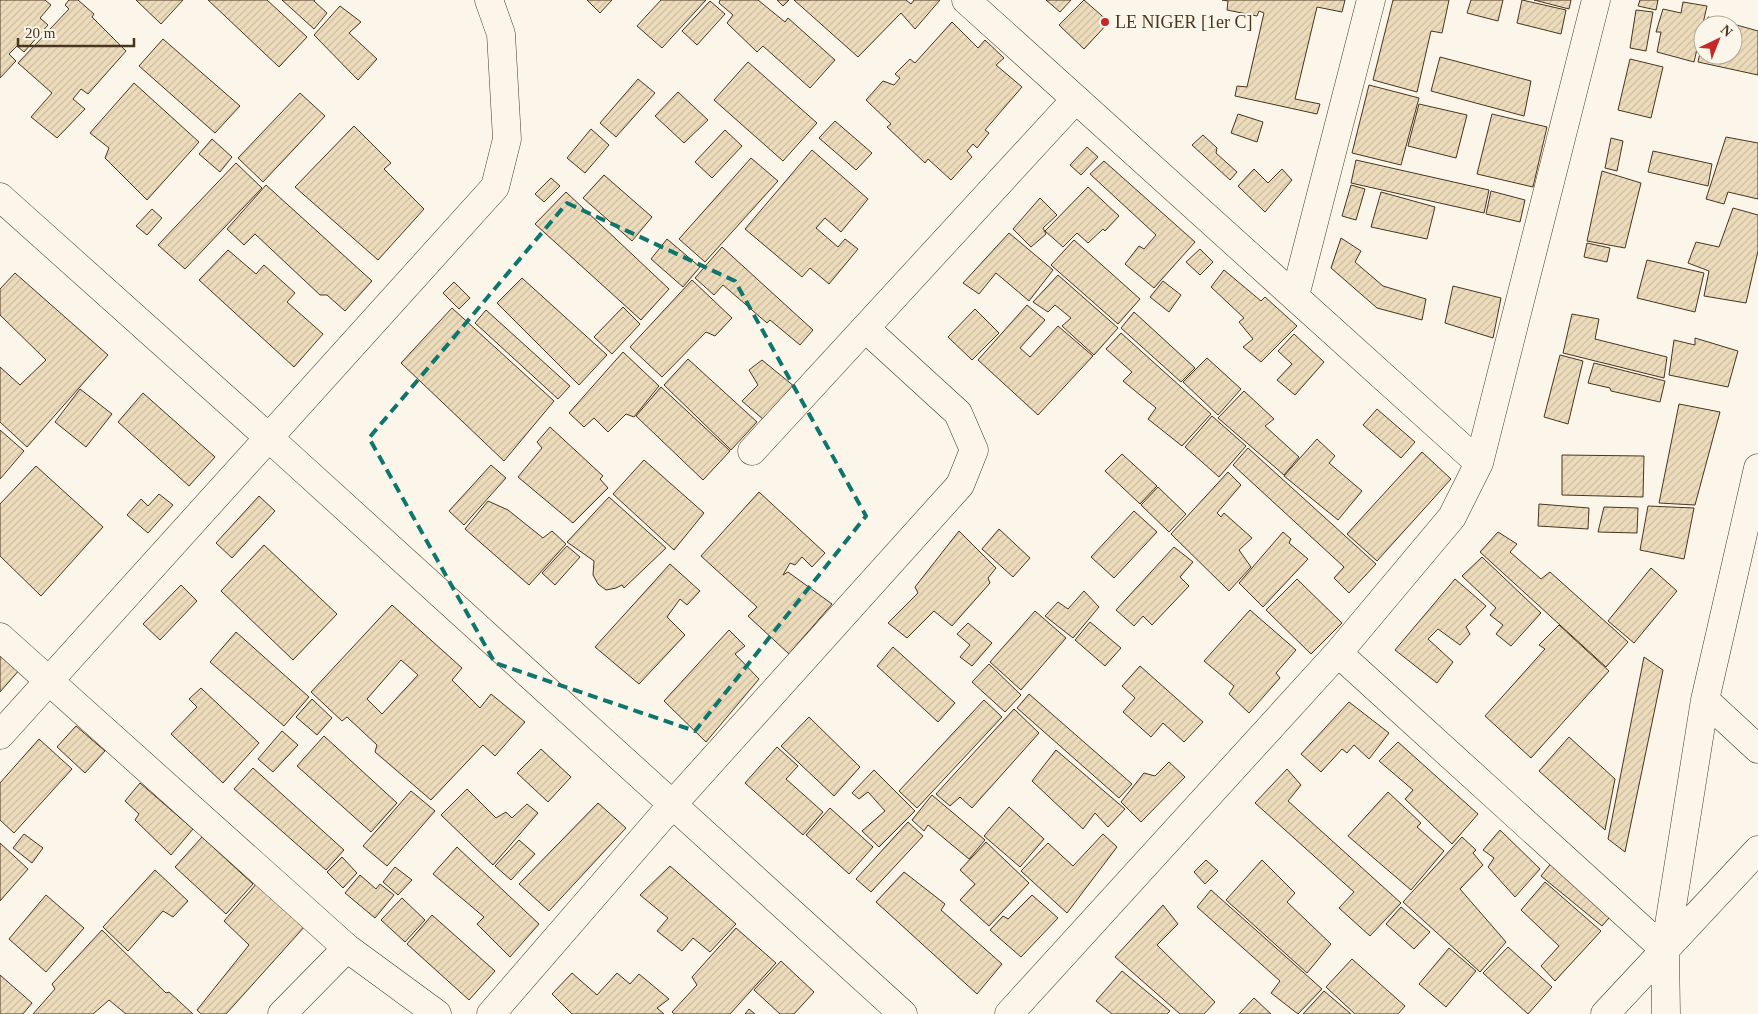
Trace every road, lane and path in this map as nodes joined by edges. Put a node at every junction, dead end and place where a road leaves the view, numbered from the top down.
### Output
1 (489, 0) edge
2 (966, 0) edge
3 (1371, 0) edge
4 (1596, 0) edge
5 (1076, 99) junction
6 (0, 197) edge
7 (1295, 296) junction
8 (865, 328) junction
9 (268, 437) junction
10 (752, 451) dead end
11 (1479, 463) junction
12 (1758, 468) edge
13 (0, 637) edge
14 (1338, 653) junction
15 (49, 681) junction
16 (1705, 700) junction
17 (0, 735) edge
18 (1758, 749) edge
19 (672, 805) junction
20 (1758, 850) edge
21 (347, 948) junction
22 (1665, 950) junction
23 (282, 1014) edge
24 (437, 1014) edge
25 (491, 1014) edge
26 (903, 1014) edge
27 (1010, 1014) edge
28 (1605, 1014) edge
29 (1666, 1014) edge

1 - 9 street
2 - 5 street
3 - 7 street
4 - 11 street
5 - 7 street
5 - 8 street
6 - 9 street
7 - 11 street
8 - 10 street
8 - 19 street
9 - 15 street
9 - 19 street
11 - 14 street
12 - 16 street
13 - 15 street
14 - 22 street
14 - 27 street
15 - 17 street
15 - 21 street
16 - 18 street
16 - 22 street
19 - 25 street
19 - 26 street
20 - 22 street
21 - 23 street
21 - 24 street
22 - 28 street
22 - 29 street

